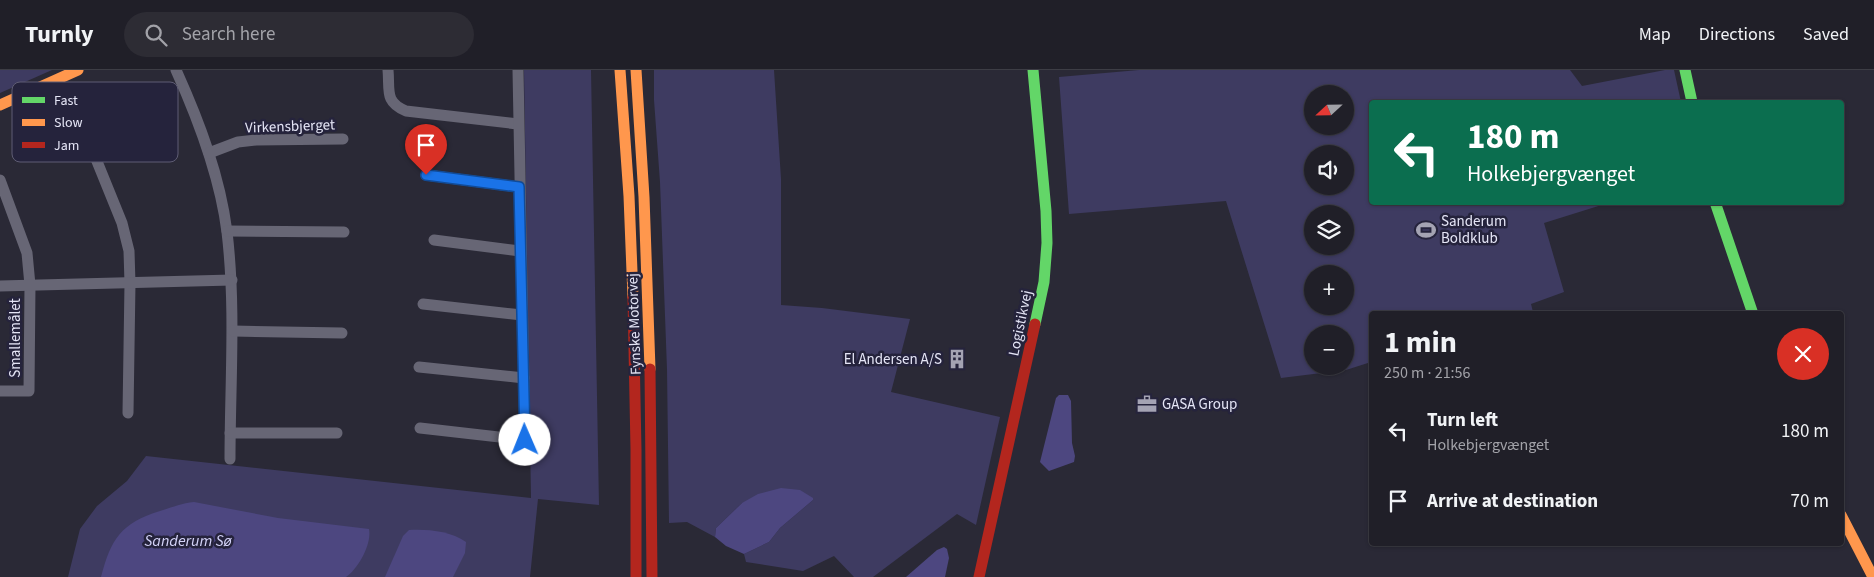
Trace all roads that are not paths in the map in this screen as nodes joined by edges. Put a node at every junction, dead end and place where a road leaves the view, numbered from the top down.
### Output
1 (78, 70) edge
2 (176, 70) edge
3 (518, 70) edge
4 (620, 70) edge
5 (636, 70) edge
6 (1033, 70) edge
7 (1685, 70) edge
8 (390, 74) edge
9 (51, 82) edge
10 (12, 100) edge
11 (1692, 100) edge
12 (0, 105) edge
13 (518, 124) junction
14 (343, 139) dead end
15 (209, 153) junction
16 (97, 162) edge
17 (426, 175) dead end
18 (0, 180) edge
19 (519, 187) junction
20 (1717, 205) edge
21 (227, 230) junction
22 (344, 232) dead end
23 (434, 240) dead end
24 (520, 250) junction
25 (232, 280) junction
26 (130, 283) junction
27 (30, 285) junction
28 (0, 286) edge
29 (422, 304) dead end
30 (1751, 311) edge
31 (522, 315) junction
32 (233, 331) junction
33 (342, 334) dead end
34 (419, 367) dead end
35 (524, 378) junction
36 (0, 390) edge
37 (128, 413) dead end
38 (420, 428) dead end
39 (230, 432) junction
40 (336, 433) dead end
41 (230, 460) dead end
42 (1844, 521) edge
43 (636, 577) edge
44 (652, 577) edge
45 (979, 577) edge
46 (1873, 577) edge

1 - 9 main road
2 - 15 street
3 - 13 street
4 - 43 main road, Fynske Motorvej
5 - 44 main road, Fynske Motorvej
6 - 45 main road, Logistikvej
7 - 11 main road
8 - 13 street
10 - 12 main road
13 - 19 street
14 - 15 street, Virkensbjerget
15 - 21 street
16 - 26 street
17 - 19 street
18 - 27 street, Smallemålet
19 - 24 street
20 - 30 main road
21 - 22 street
21 - 25 street
23 - 24 street
24 - 31 street
25 - 26 street, Smallemålet
25 - 32 street
26 - 27 street, Smallemålet
26 - 37 street
27 - 28 street, Smallemålet
27 - 36 street, Smallemålet
29 - 31 street
31 - 35 street
32 - 33 street
32 - 39 street
34 - 35 street
35 - 38 street
39 - 40 street
39 - 41 street
42 - 46 main road

